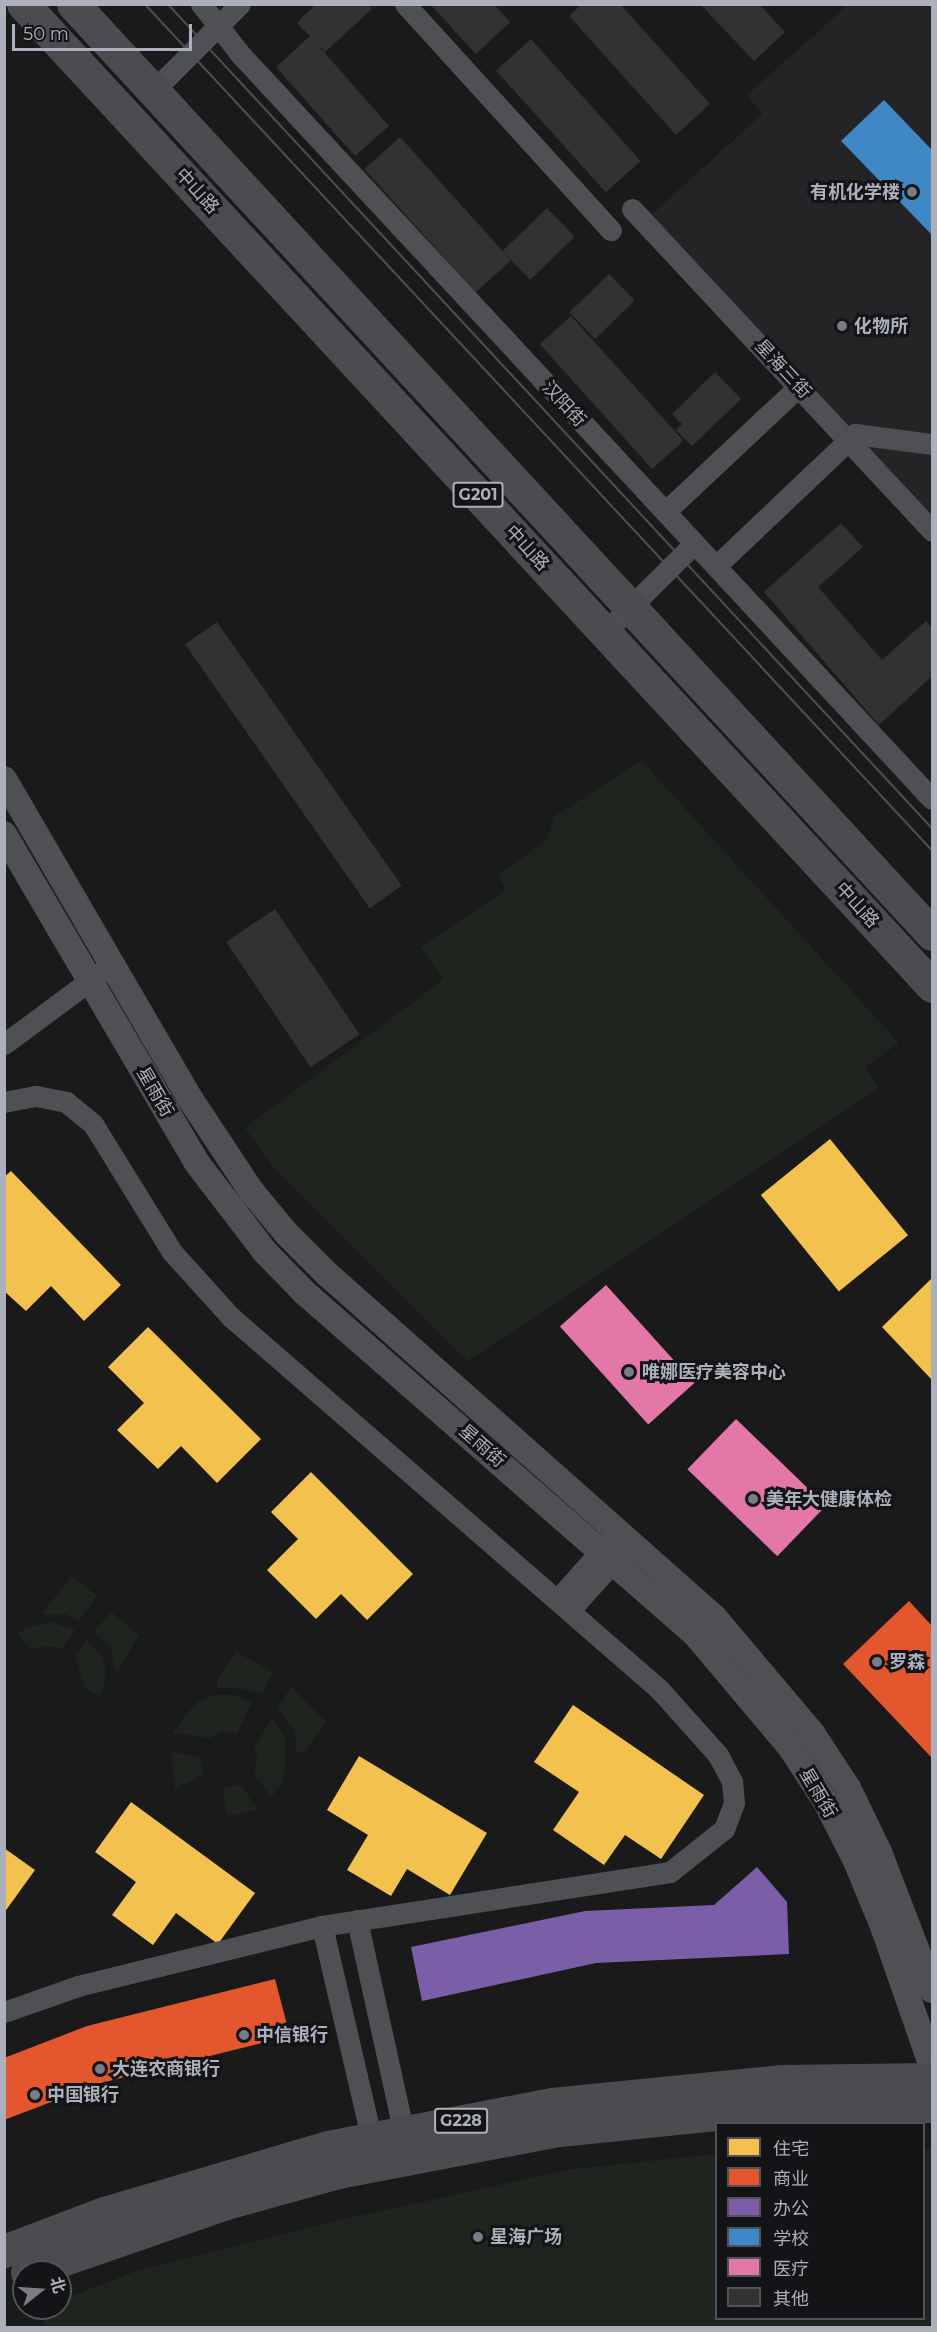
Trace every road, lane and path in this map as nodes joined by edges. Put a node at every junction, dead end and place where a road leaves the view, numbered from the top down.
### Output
1 (23, 4) edge
2 (74, 4) edge
3 (201, 4) edge
4 (240, 4) edge
5 (405, 4) edge
6 (220, 25) junction
7 (153, 91) junction
8 (632, 209) dead end
9 (611, 230) dead end
10 (799, 386) junction
11 (848, 441) junction
12 (933, 444) edge
13 (665, 512) junction
14 (933, 531) edge
15 (694, 544) junction
16 (716, 566) junction
17 (630, 608) junction
18 (605, 632) junction
19 (4, 779) edge
20 (933, 799) edge
21 (4, 834) edge
22 (933, 934) edge
23 (112, 964) junction
24 (90, 981) junction
25 (933, 986) edge
26 (4, 1044) edge
27 (4, 1102) edge
28 (626, 1536) junction
29 (608, 1555) junction
30 (564, 1605) junction
31 (357, 1920) junction
32 (322, 1926) junction
33 (933, 1990) edge
34 (4, 2012) edge
35 (933, 2067) edge
36 (933, 2079) edge
37 (933, 2106) edge
38 (408, 2152) junction
39 (376, 2159) junction
40 (4, 2250) edge
41 (63, 2260) edge

1 - 18 highway, 中山路 / G201
2 - 7 highway, 中山路 / G201
3 - 6 street, 汉阳街
4 - 6 street
5 - 9 street
6 - 7 street
6 - 13 street, 汉阳街
7 - 17 highway, 中山路 / G201
8 - 10 street, 星海三街
10 - 11 street, 星海三街
10 - 13 street
11 - 12 street
11 - 14 street, 星海三街
11 - 16 street
13 - 15 street, 汉阳街
15 - 16 street, 汉阳街
15 - 17 street
16 - 20 street, 汉阳街
17 - 18 street
17 - 22 highway, 中山路 / G201
18 - 25 highway, 中山路 / G201
19 - 23 street, 星雨街
21 - 24 street, 星雨街
23 - 24 street
23 - 28 street, 星雨街
24 - 26 street
24 - 29 street, 星雨街
27 - 30 street
28 - 29 street
28 - 33 street, 星雨街
29 - 30 street
29 - 35 street, 星雨街
30 - 31 street
31 - 32 street
31 - 38 street
32 - 34 street
32 - 39 street
36 - 38 highway, G228
37 - 38 highway, G228
38 - 39 highway, G228
39 - 40 highway, G228
39 - 41 highway, G228

